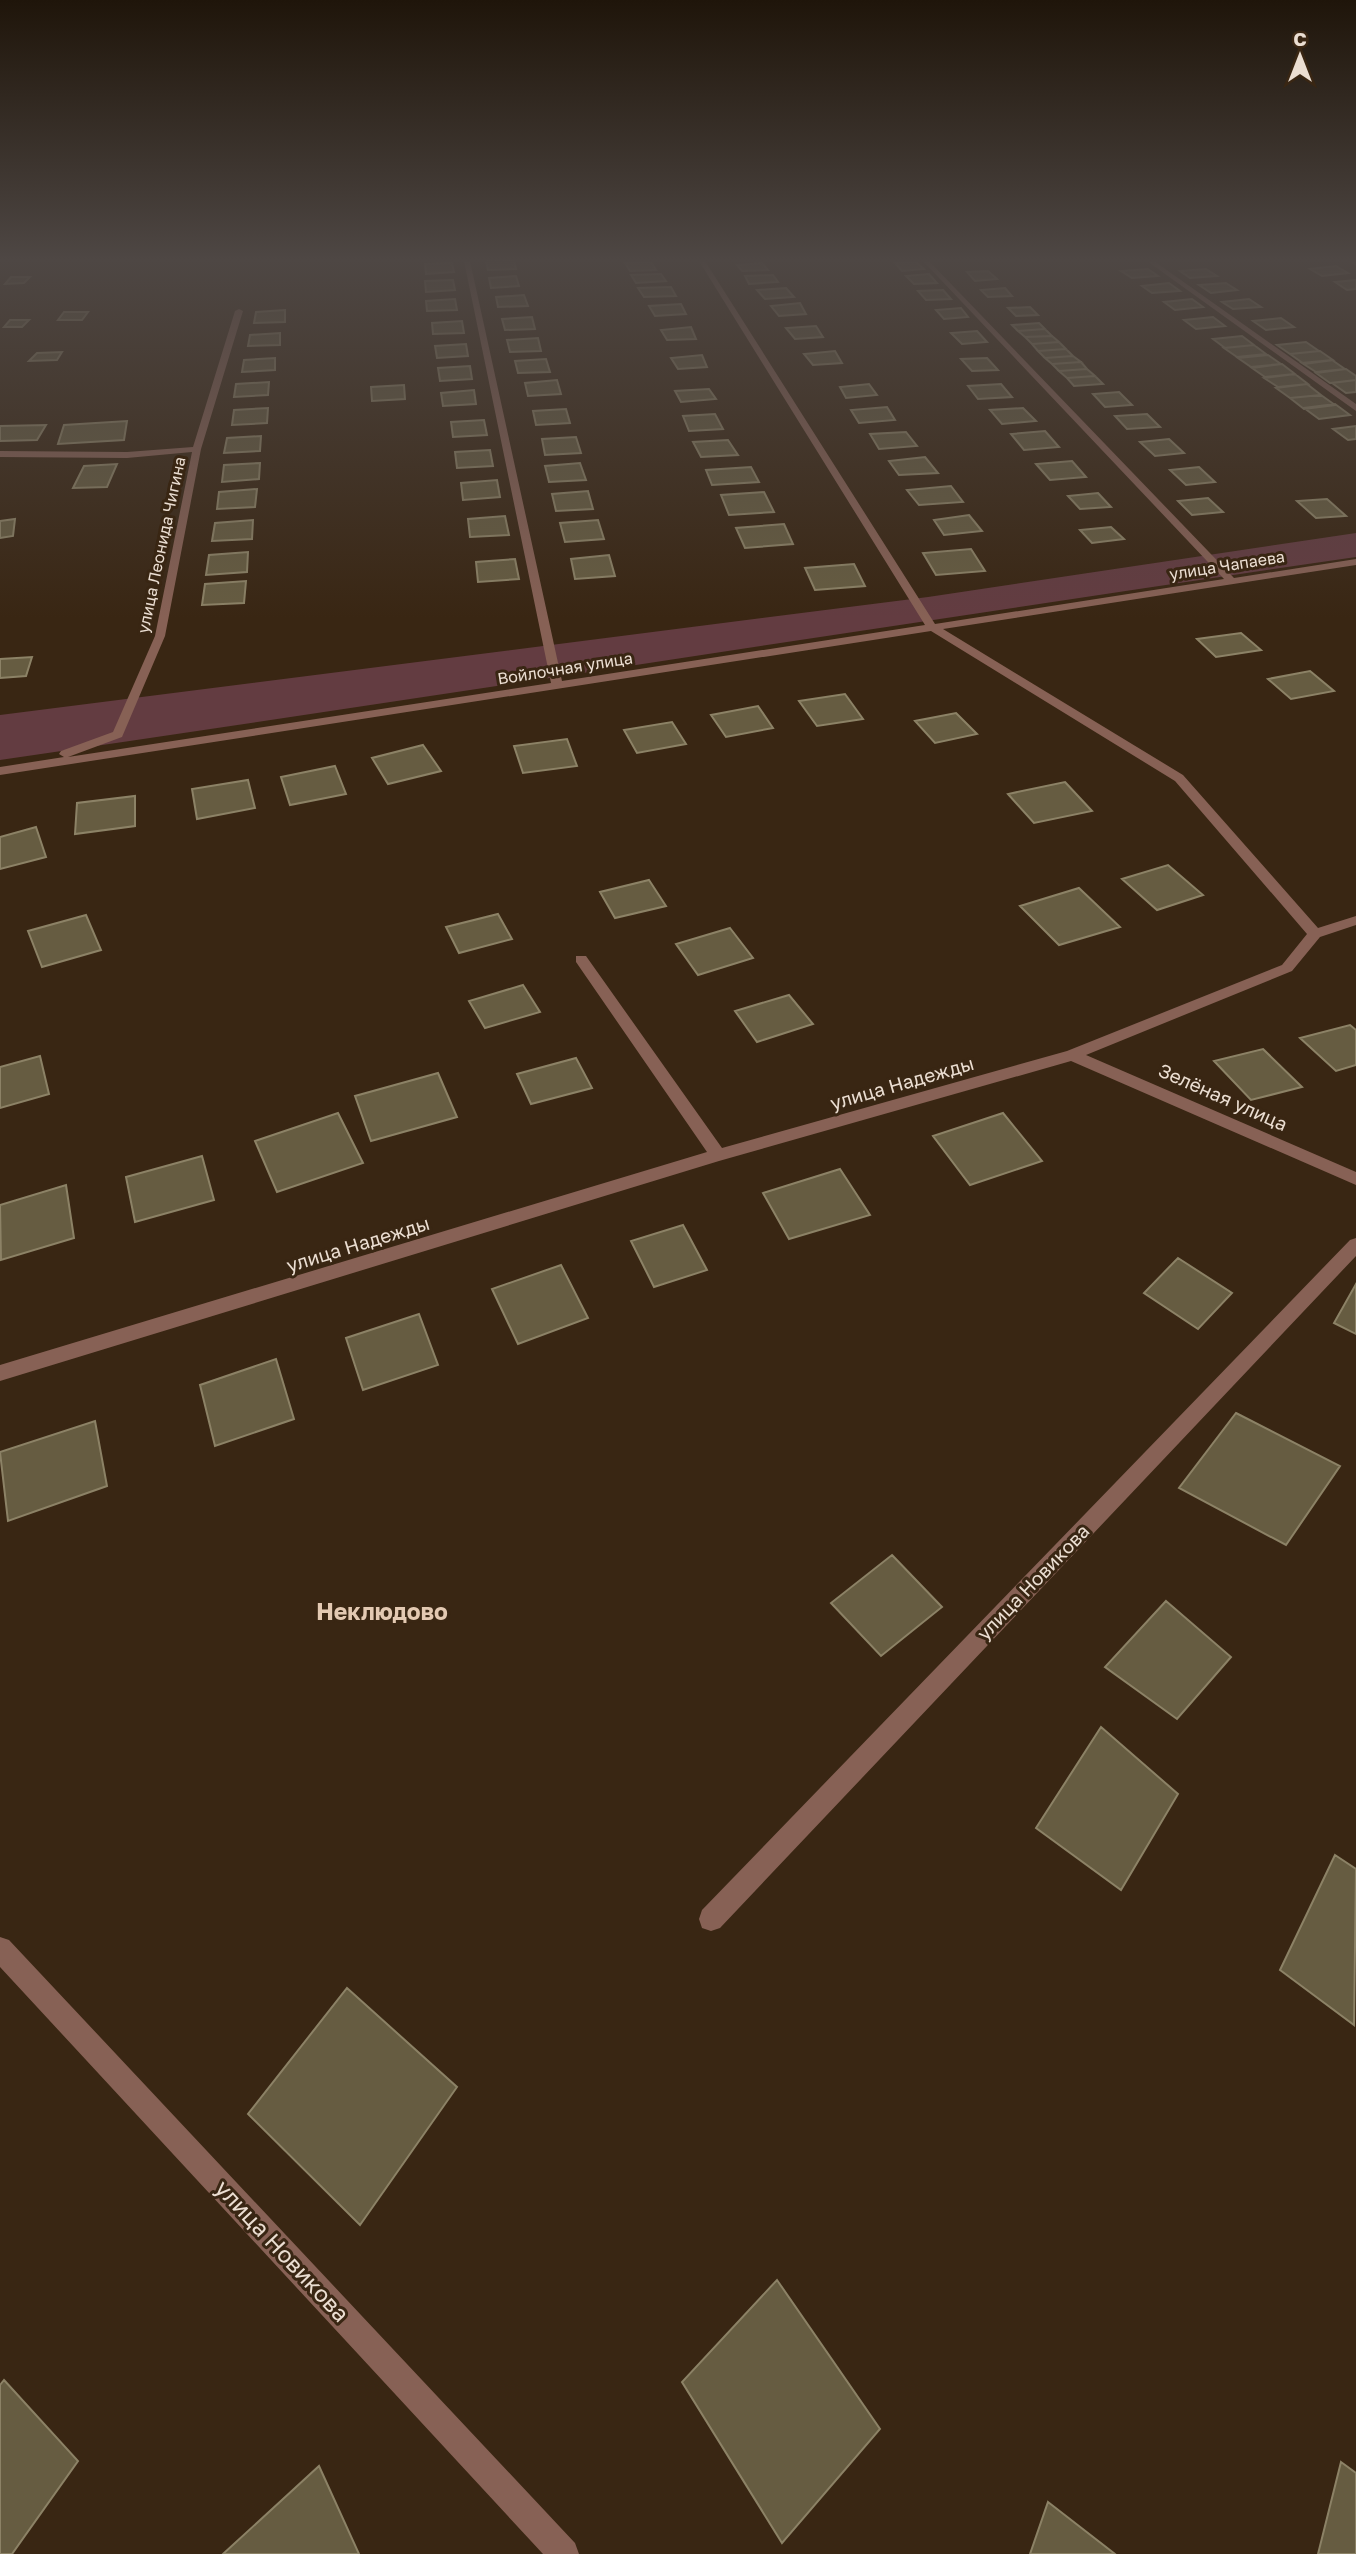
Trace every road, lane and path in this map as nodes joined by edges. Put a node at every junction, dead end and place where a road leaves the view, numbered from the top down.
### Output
1 (218, 380) edge
2 (492, 380) edge
3 (776, 380) edge
4 (1040, 380) edge
5 (1317, 380) edge
6 (1356, 408) edge
7 (197, 449) junction
8 (0, 454) edge
9 (1356, 562) edge
10 (1231, 581) junction
11 (1102, 600) joint
12 (930, 626) junction
13 (557, 685) junction
14 (32, 767) junction
15 (0, 771) edge
16 (1356, 920) edge
17 (1315, 933) junction
18 (581, 959) dead end
19 (1072, 1055) junction
20 (718, 1155) junction
21 (1356, 1179) edge
22 (1356, 1244) edge
23 (0, 1373) edge
24 (711, 1919) dead end
25 (0, 1948) edge
26 (564, 2554) edge

1 - 7 street, улица Леонида Чигина
2 - 13 street
3 - 12 street
4 - 10 street
5 - 6 street
7 - 8 street
7 - 14 street, улица Леонида Чигина
9 - 10 street, улица Чапаева
10 - 11 street, улица Чапаева
11 - 12 street, Войлочная улица
12 - 13 street, Войлочная улица
12 - 17 street
13 - 14 street, Войлочная улица
14 - 15 street
16 - 17 street
17 - 19 street, улица Надежды
18 - 20 street
19 - 20 street, улица Надежды
19 - 21 street, Зелёная улица
20 - 23 street, улица Надежды
22 - 24 street, улица Новикова
25 - 26 street, улица Новикова

